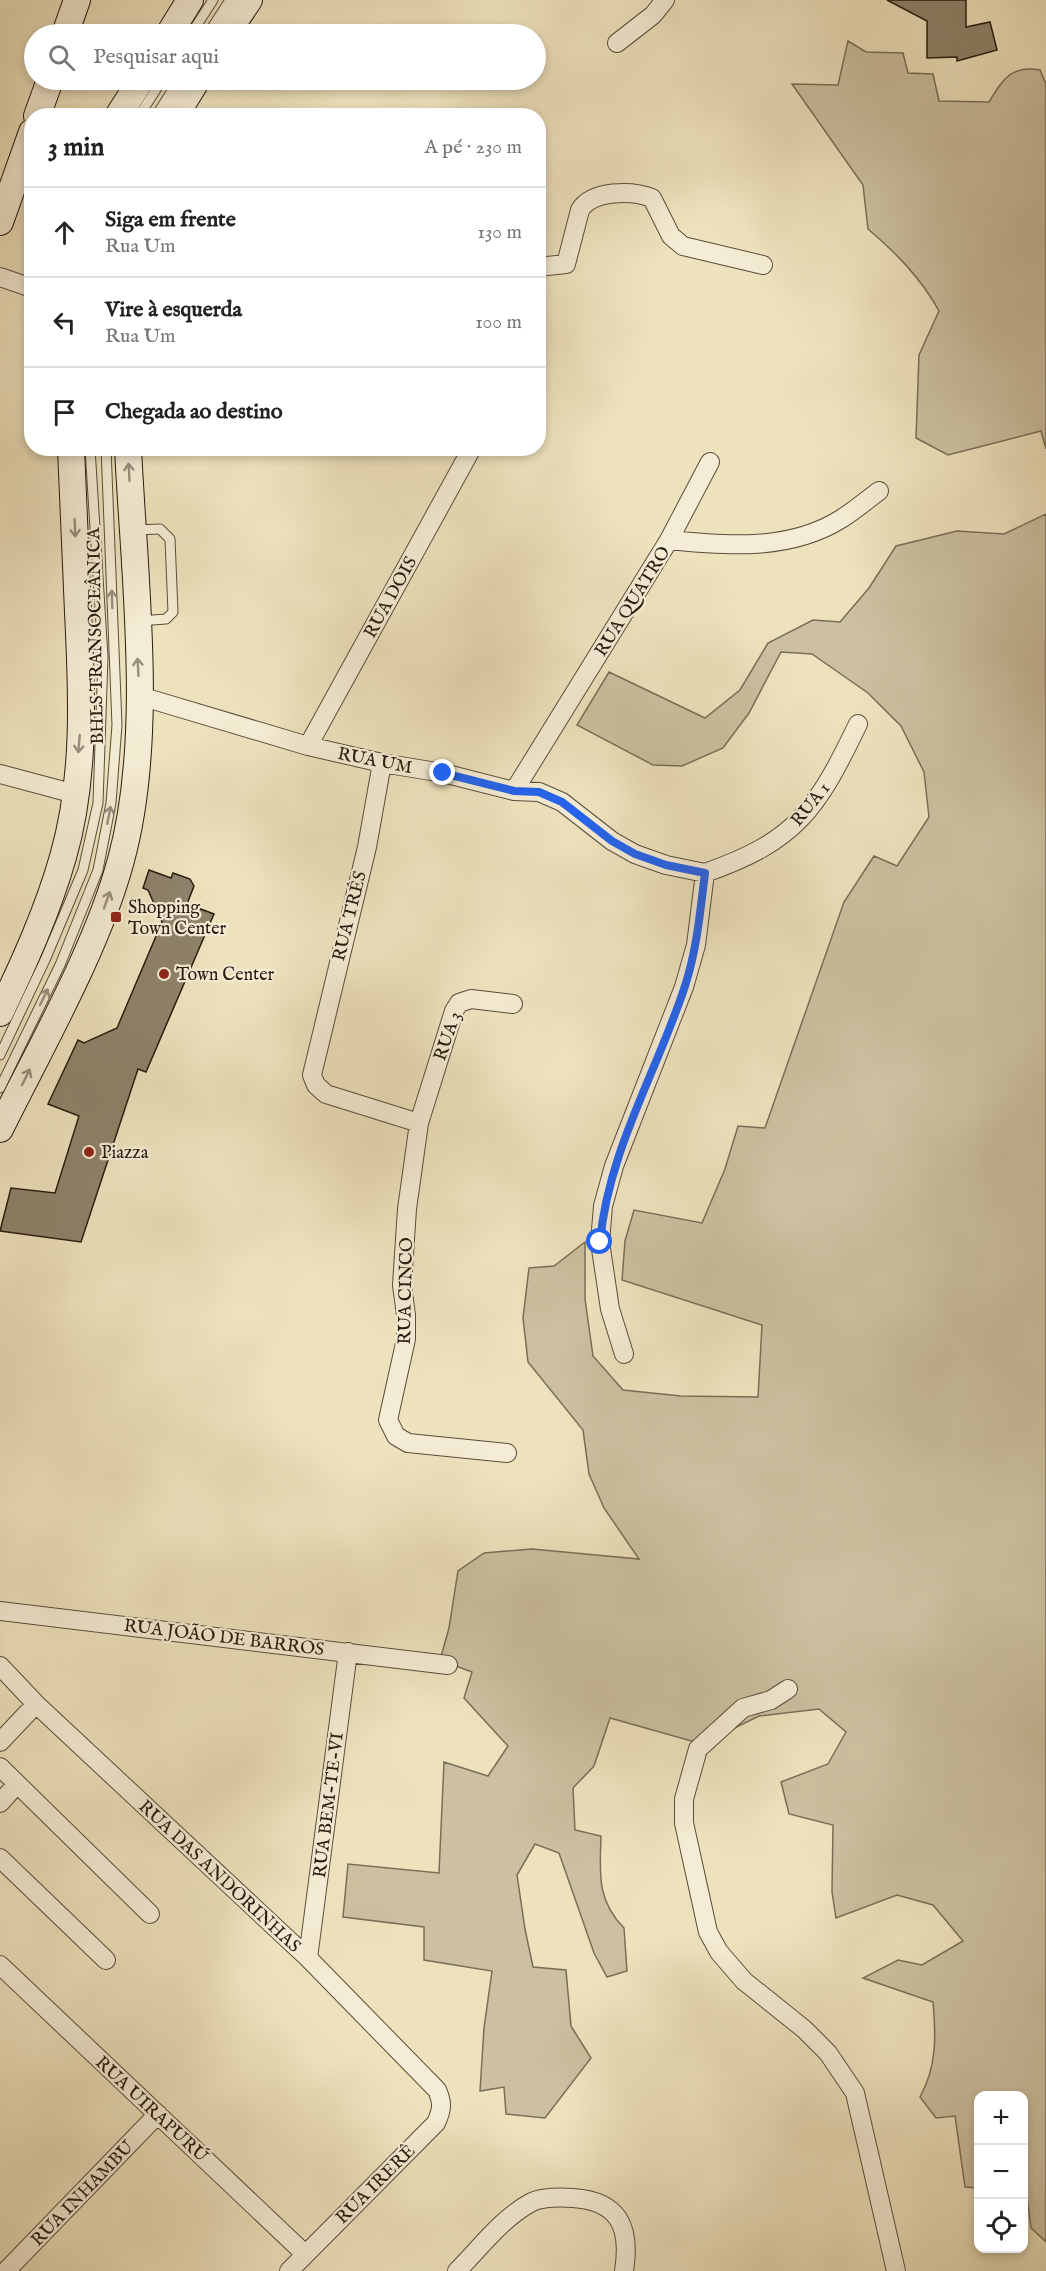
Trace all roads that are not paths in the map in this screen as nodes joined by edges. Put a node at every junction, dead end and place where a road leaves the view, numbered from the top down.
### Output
1 (77, 0) edge
2 (190, 0) edge
3 (213, 0) edge
4 (230, 0) edge
5 (249, 0) edge
6 (665, 0) edge
7 (69, 24) edge
8 (175, 24) edge
9 (197, 24) edge
10 (214, 24) edge
11 (233, 24) edge
12 (617, 43) dead end
13 (46, 90) edge
14 (135, 90) edge
15 (156, 90) edge
16 (173, 90) edge
17 (191, 90) edge
18 (40, 108) edge
19 (123, 108) edge
20 (144, 108) edge
21 (161, 108) edge
22 (181, 108) edge
23 (24, 154) edge
24 (0, 222) edge
25 (763, 265) dead end
26 (546, 266) edge
27 (0, 277) edge
28 (24, 285) edge
29 (71, 456) edge
30 (90, 456) edge
31 (106, 456) edge
32 (128, 456) edge
33 (468, 456) edge
34 (710, 462) dead end
35 (879, 491) dead end
36 (132, 530) junction
37 (669, 540) junction
38 (136, 621) junction
39 (140, 696) junction
40 (858, 724) dead end
41 (308, 746) junction
42 (382, 763) junction
43 (0, 774) edge
44 (514, 791) junction
45 (75, 794) junction
46 (705, 873) junction
47 (513, 1004) dead end
48 (0, 1013) edge
49 (0, 1055) edge
50 (0, 1088) edge
51 (419, 1123) junction
52 (0, 1129) edge
53 (624, 1354) dead end
54 (507, 1453) dead end
55 (0, 1611) edge
56 (348, 1652) junction
57 (448, 1665) dead end
58 (0, 1666) edge
59 (788, 1689) dead end
60 (36, 1704) junction
61 (0, 1742) edge
62 (0, 1767) edge
63 (18, 1784) junction
64 (0, 1803) edge
65 (0, 1858) edge
66 (150, 1914) dead end
67 (308, 1958) junction
68 (106, 1960) dead end
69 (3, 1974) edge
70 (437, 2090) joint
71 (158, 2114) junction
72 (305, 2254) junction
73 (6, 2271) edge
74 (289, 2271) edge
75 (457, 2271) edge
76 (624, 2271) edge
77 (896, 2271) edge

1 - 7 main road
2 - 8 main road
3 - 9 lane
4 - 10 lane
5 - 11 main road
6 - 12 street
13 - 18 main road
14 - 19 main road
15 - 20 lane
16 - 21 lane
17 - 22 main road
23 - 24 main road
25 - 26 street
27 - 28 street
29 -> 45 main road
30 - 49 lane, BHLS TRANSOCEÂNICA
50 -> 31 lane, BHLS TRANSOCEÂNICA
36 -> 32 main road
33 - 41 street, RUA DOIS
34 - 37 street
35 - 37 street, RUA QUATRO
36 - 38 main road
36 - 38 lane
37 - 44 street, RUA QUATRO
39 -> 38 main road
39 - 41 street, RUA UM
52 -> 39 main road
40 - 46 street, RUA 1
41 - 42 street, RUA UM
42 - 44 street, RUA UM
42 - 51 street, RUA TRÊS
43 - 45 street
44 - 46 street, RUA UM
45 - 48 main road
46 - 53 street
47 - 51 street, RUA 3
51 - 54 street, RUA CINCO
55 - 56 street, RUA JOÃO DE BARROS
56 - 57 street, RUA JOÃO DE BARROS
56 - 67 street, RUA BEM-TE-VI
58 - 60 street, RUA DAS ANDORINHAS
59 - 77 street
60 - 61 street
60 - 67 street, RUA DAS ANDORINHAS
62 - 63 street
63 - 64 street
63 - 66 street
65 - 68 street
67 - 70 street, RUA DAS ANDORINHAS
69 - 71 street, RUA UIRAPURÚ
70 - 72 street, RUA IRERÊ
71 - 72 street, RUA UIRAPURÚ
71 - 73 street, RUA INHAMBU
72 - 74 street, RUA IRERÊ
75 - 76 street

